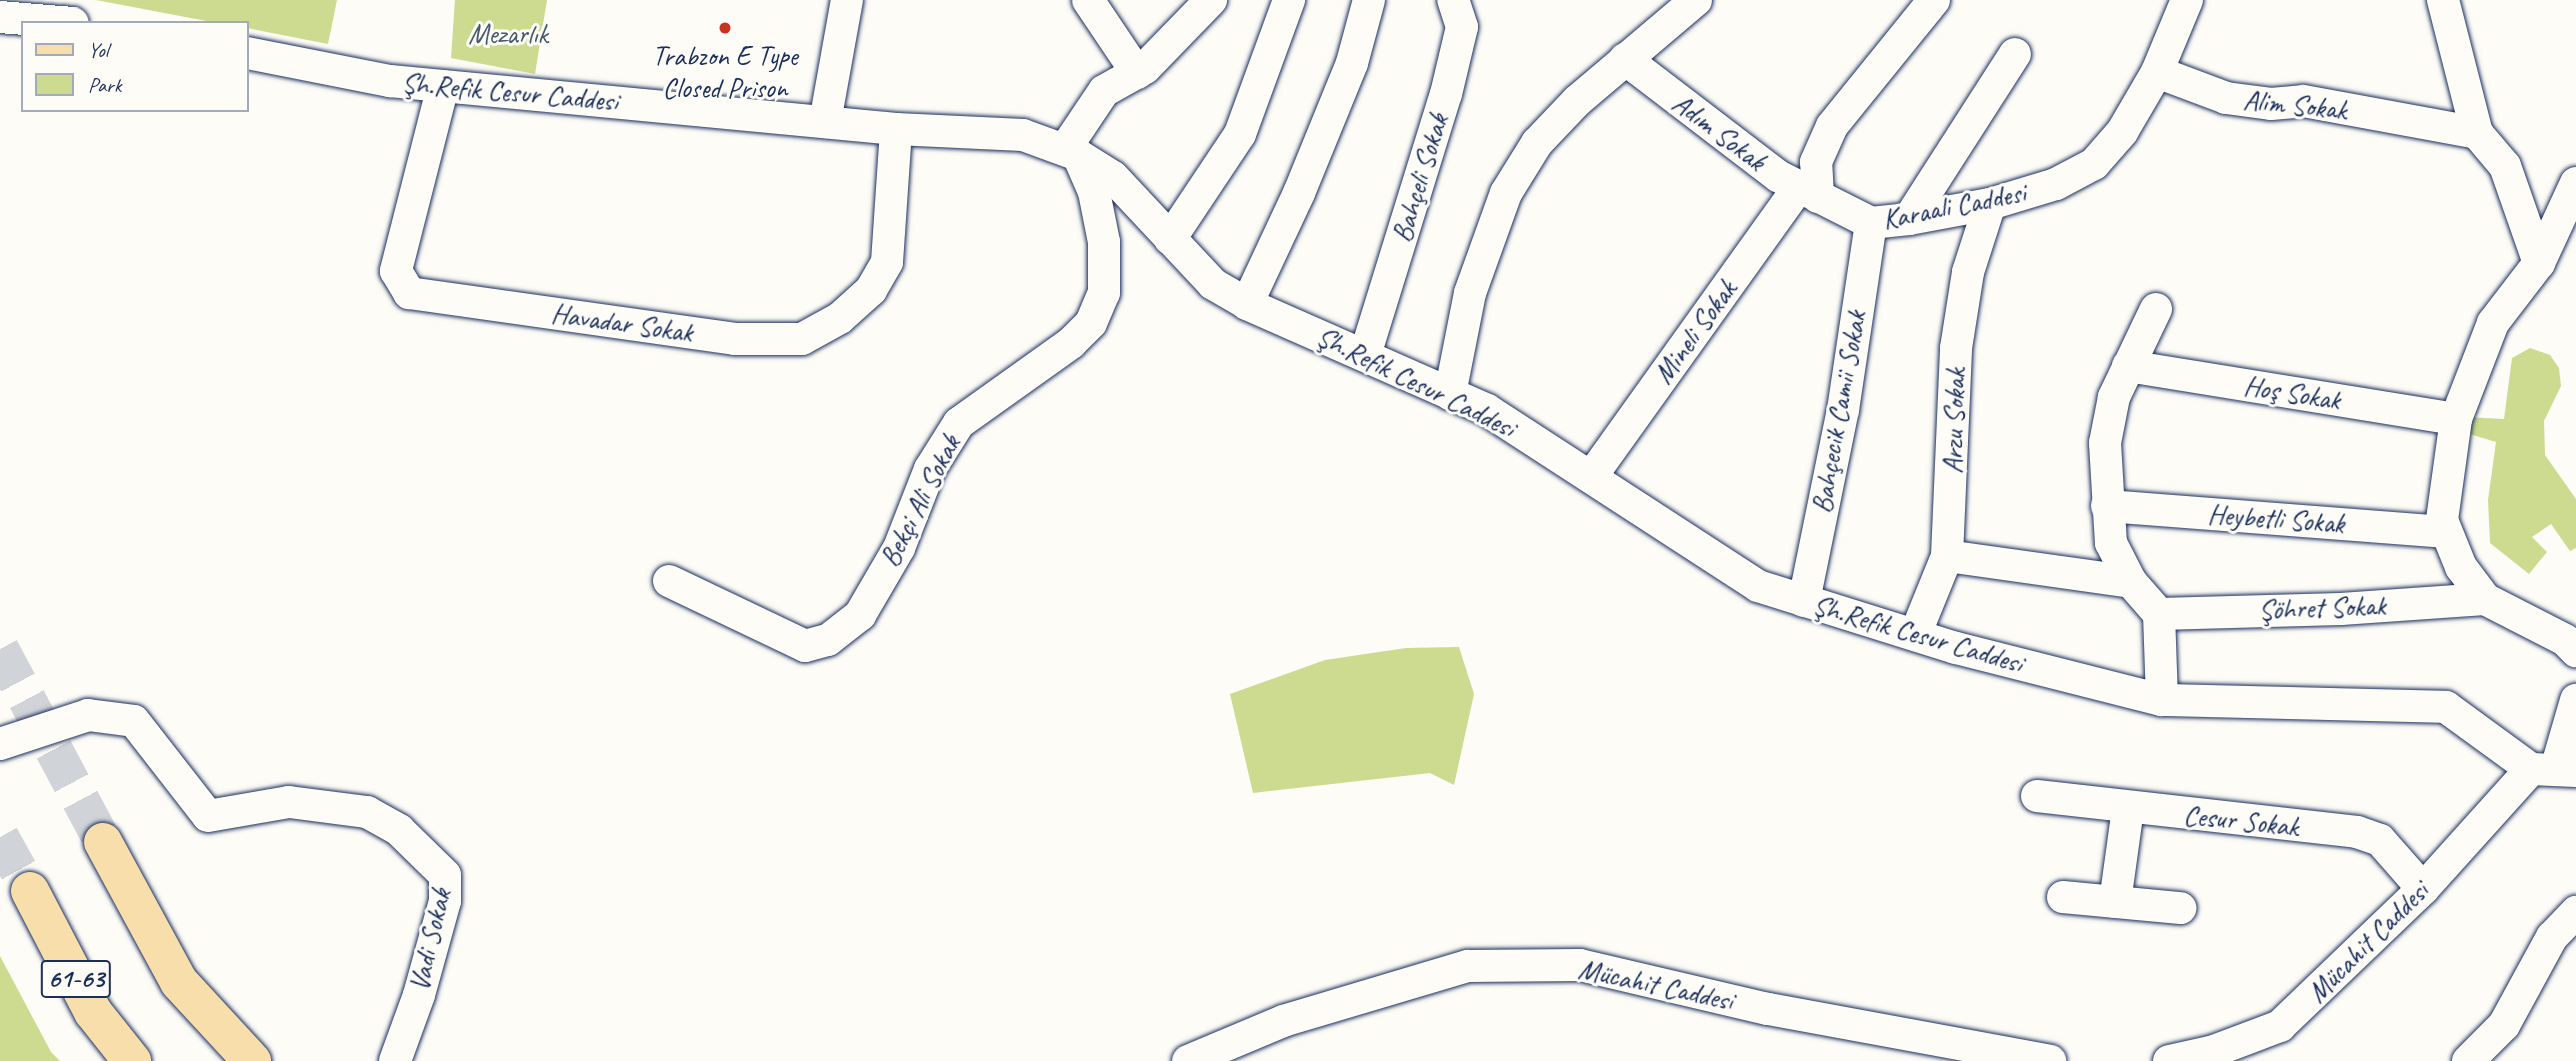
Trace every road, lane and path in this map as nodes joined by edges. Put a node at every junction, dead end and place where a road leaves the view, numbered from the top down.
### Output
1 (847, 0) edge
2 (1088, 0) edge
3 (1211, 0) edge
4 (1289, 0) edge
5 (1369, 0) edge
6 (1453, 0) edge
7 (1696, 0) edge
8 (1934, 0) edge
9 (2187, 0) edge
10 (2442, 0) edge
11 (0, 18) edge
12 (44, 21) edge
13 (248, 53) edge
14 (2015, 54) dead end
15 (1625, 60) junction
16 (2157, 72) junction
17 (1137, 73) junction
18 (443, 86) junction
19 (825, 122) junction
20 (896, 129) junction
21 (2477, 133) junction
22 (1072, 152) junction
23 (2576, 183) edge
24 (1809, 192) junction
25 (1990, 204) junction
26 (1909, 219) junction
27 (1871, 223) junction
28 (1170, 239) junction
29 (2539, 263) junction
30 (1247, 304) junction
31 (2156, 309) dead end
32 (1365, 355) junction
33 (2128, 366) junction
34 (1450, 394) junction
35 (2456, 419) junction
36 (1591, 477) junction
37 (2107, 506) junction
38 (2444, 532) junction
39 (1947, 556) junction
40 (669, 581) dead end
41 (2131, 582) junction
42 (2485, 599) junction
43 (1804, 601) junction
44 (2160, 614) junction
45 (1915, 635) junction
46 (2576, 651) edge
47 (2162, 699) junction
48 (2576, 700) edge
49 (0, 744) edge
50 (2554, 770) edge
51 (2037, 796) dead end
52 (2129, 808) junction
53 (103, 842) tunnel mouth
54 (2423, 889) junction
55 (30, 891) tunnel mouth
56 (2063, 897) dead end
57 (2115, 902) junction
58 (2180, 908) dead end
59 (2576, 912) edge
60 (132, 1061) edge
61 (252, 1061) edge
62 (395, 1061) edge
63 (1188, 1061) edge
64 (2050, 1061) edge
65 (2169, 1061) edge
66 (2468, 1061) edge

1 - 19 street
2 - 17 street
3 - 17 street
4 - 28 street
5 - 30 street
6 - 32 street, Bahçeli Sokak
7 - 15 street
8 - 24 street
9 - 16 street, Karaali Caddesi
10 - 21 street
11 - 12 street
13 - 18 street, Şh.Refik Cesur Caddesi
14 - 26 street
15 - 24 street, Adım Sokak
15 - 34 street
16 - 21 street, Alim Sokak
16 - 25 street, Karaali Caddesi
17 - 22 street
18 - 19 street, Şh.Refik Cesur Caddesi
18 - 20 street, Havadar Sokak
19 - 20 street, Şh.Refik Cesur Caddesi
20 - 22 street, Şh.Refik Cesur Caddesi
21 - 29 street
22 - 28 street, Şh.Refik Cesur Caddesi
22 - 40 street, Bekçi Ali Sokak
23 - 29 street
24 - 27 street, Karaali Caddesi
24 - 36 street, Mineli Sokak
25 - 26 street, Karaali Caddesi
25 - 39 street, Arzu Sokak
26 - 27 street, Karaali Caddesi
27 - 43 street, Bahçecik Camii Sokak
28 - 30 street, Şh.Refik Cesur Caddesi
29 - 35 street
30 - 32 street, Şh.Refik Cesur Caddesi
31 - 33 street
32 - 34 street, Şh.Refik Cesur Caddesi
33 - 35 street, Hoş Sokak
33 - 37 street
34 - 36 street, Şh.Refik Cesur Caddesi
35 - 38 street
36 - 43 street, Şh.Refik Cesur Caddesi
37 - 38 street, Heybetli Sokak
37 - 41 street
38 - 42 street
39 - 41 street
39 - 45 street, Arzu Sokak
41 - 44 street
42 - 44 street, Şöhret Sokak
42 - 46 street
43 - 45 street, Şh.Refik Cesur Caddesi
44 - 47 street
45 - 47 street, Şh.Refik Cesur Caddesi
47 - 50 street, Şh.Refik Cesur Caddesi
48 - 50 street
49 - 62 street, Vadi Sokak
50 - 54 street, Mücahit Caddesi
51 - 52 street, Cesur Sokak
52 - 54 street, Cesur Sokak
52 - 57 street
53 - 61 main road
54 - 65 street, Mücahit Caddesi
55 - 60 main road, 61-63
56 - 57 street
57 - 58 street
59 - 66 street
63 - 64 street, Mücahit Caddesi

